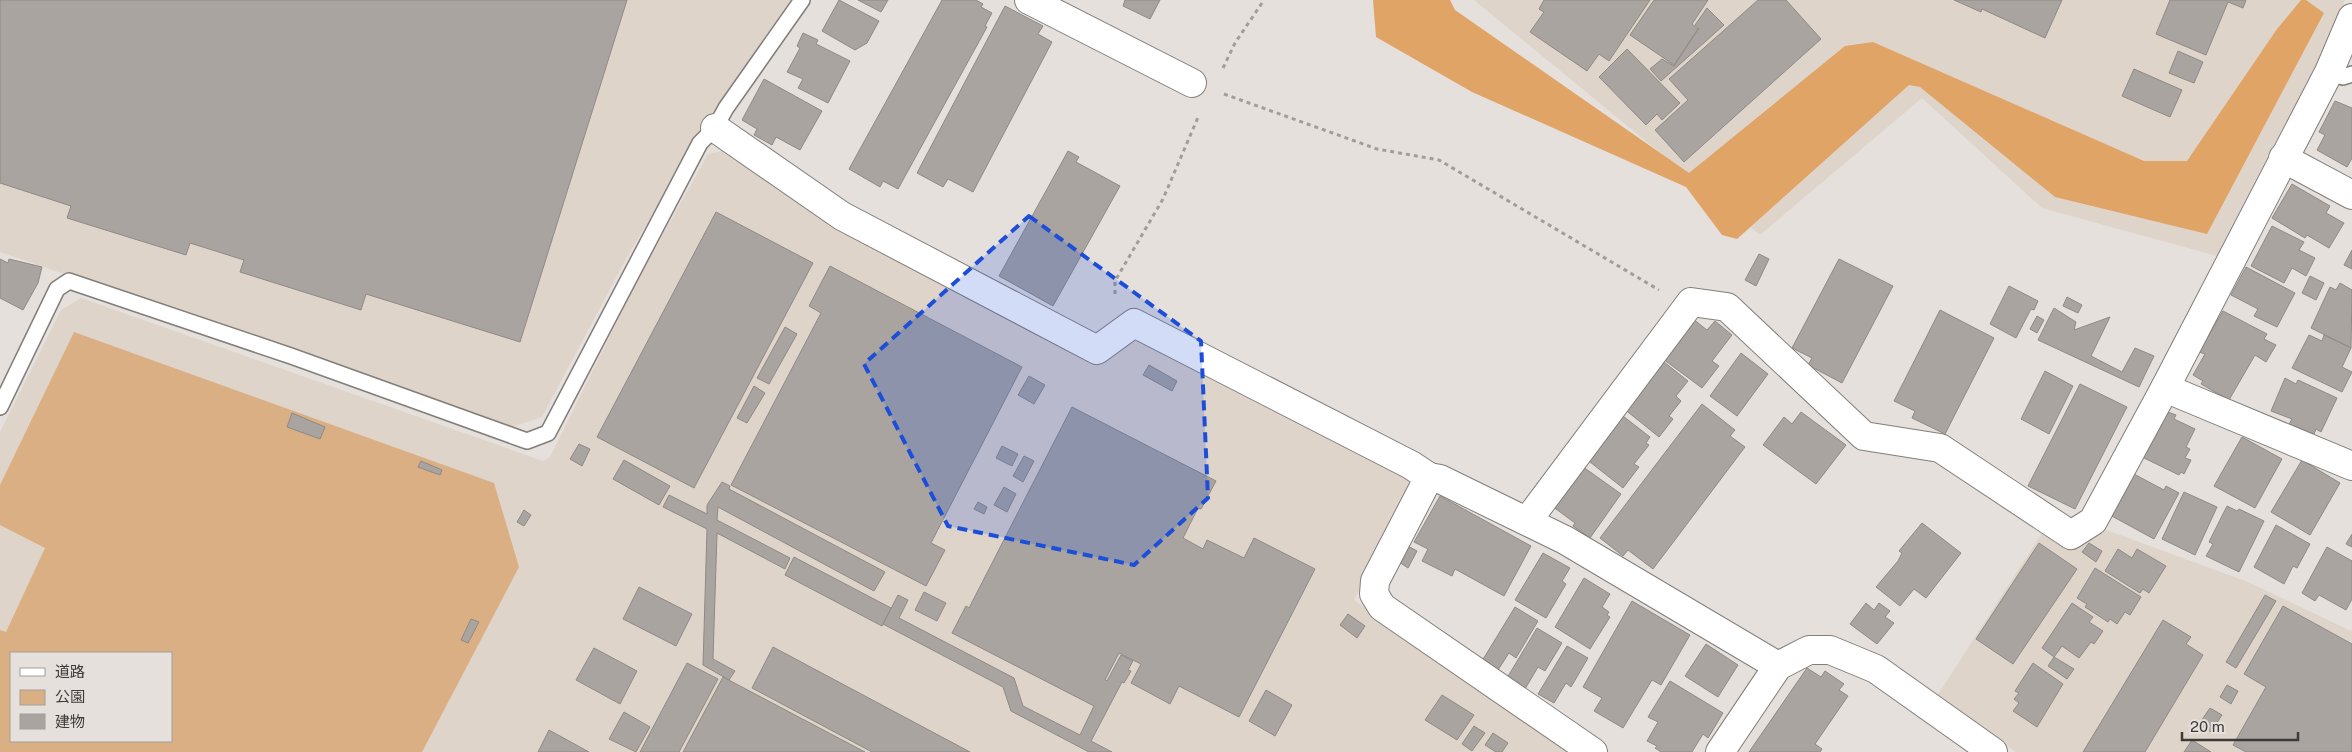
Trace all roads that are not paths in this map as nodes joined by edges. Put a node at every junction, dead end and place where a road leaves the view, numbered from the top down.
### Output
1 (802, 0) edge
2 (1029, 0) edge
3 (2352, 18) edge
4 (2340, 73) edge
5 (1192, 83) dead end
6 (715, 128) junction
7 (2283, 158) junction
8 (2352, 195) edge
9 (2165, 388) junction
10 (0, 407) edge
11 (2351, 462) edge
12 (1429, 477) junction
13 (1528, 520) junction
14 (1778, 666) junction
15 (1593, 752) edge
16 (1720, 752) edge
17 (1993, 752) edge

1 - 6 lane
2 - 5 street
3 - 4 street
4 - 7 street
6 - 10 lane
6 - 12 street
7 - 8 street
7 - 9 street
9 - 11 street
9 - 13 street
12 - 13 street
12 - 15 street
13 - 14 street
14 - 16 street
14 - 17 street

